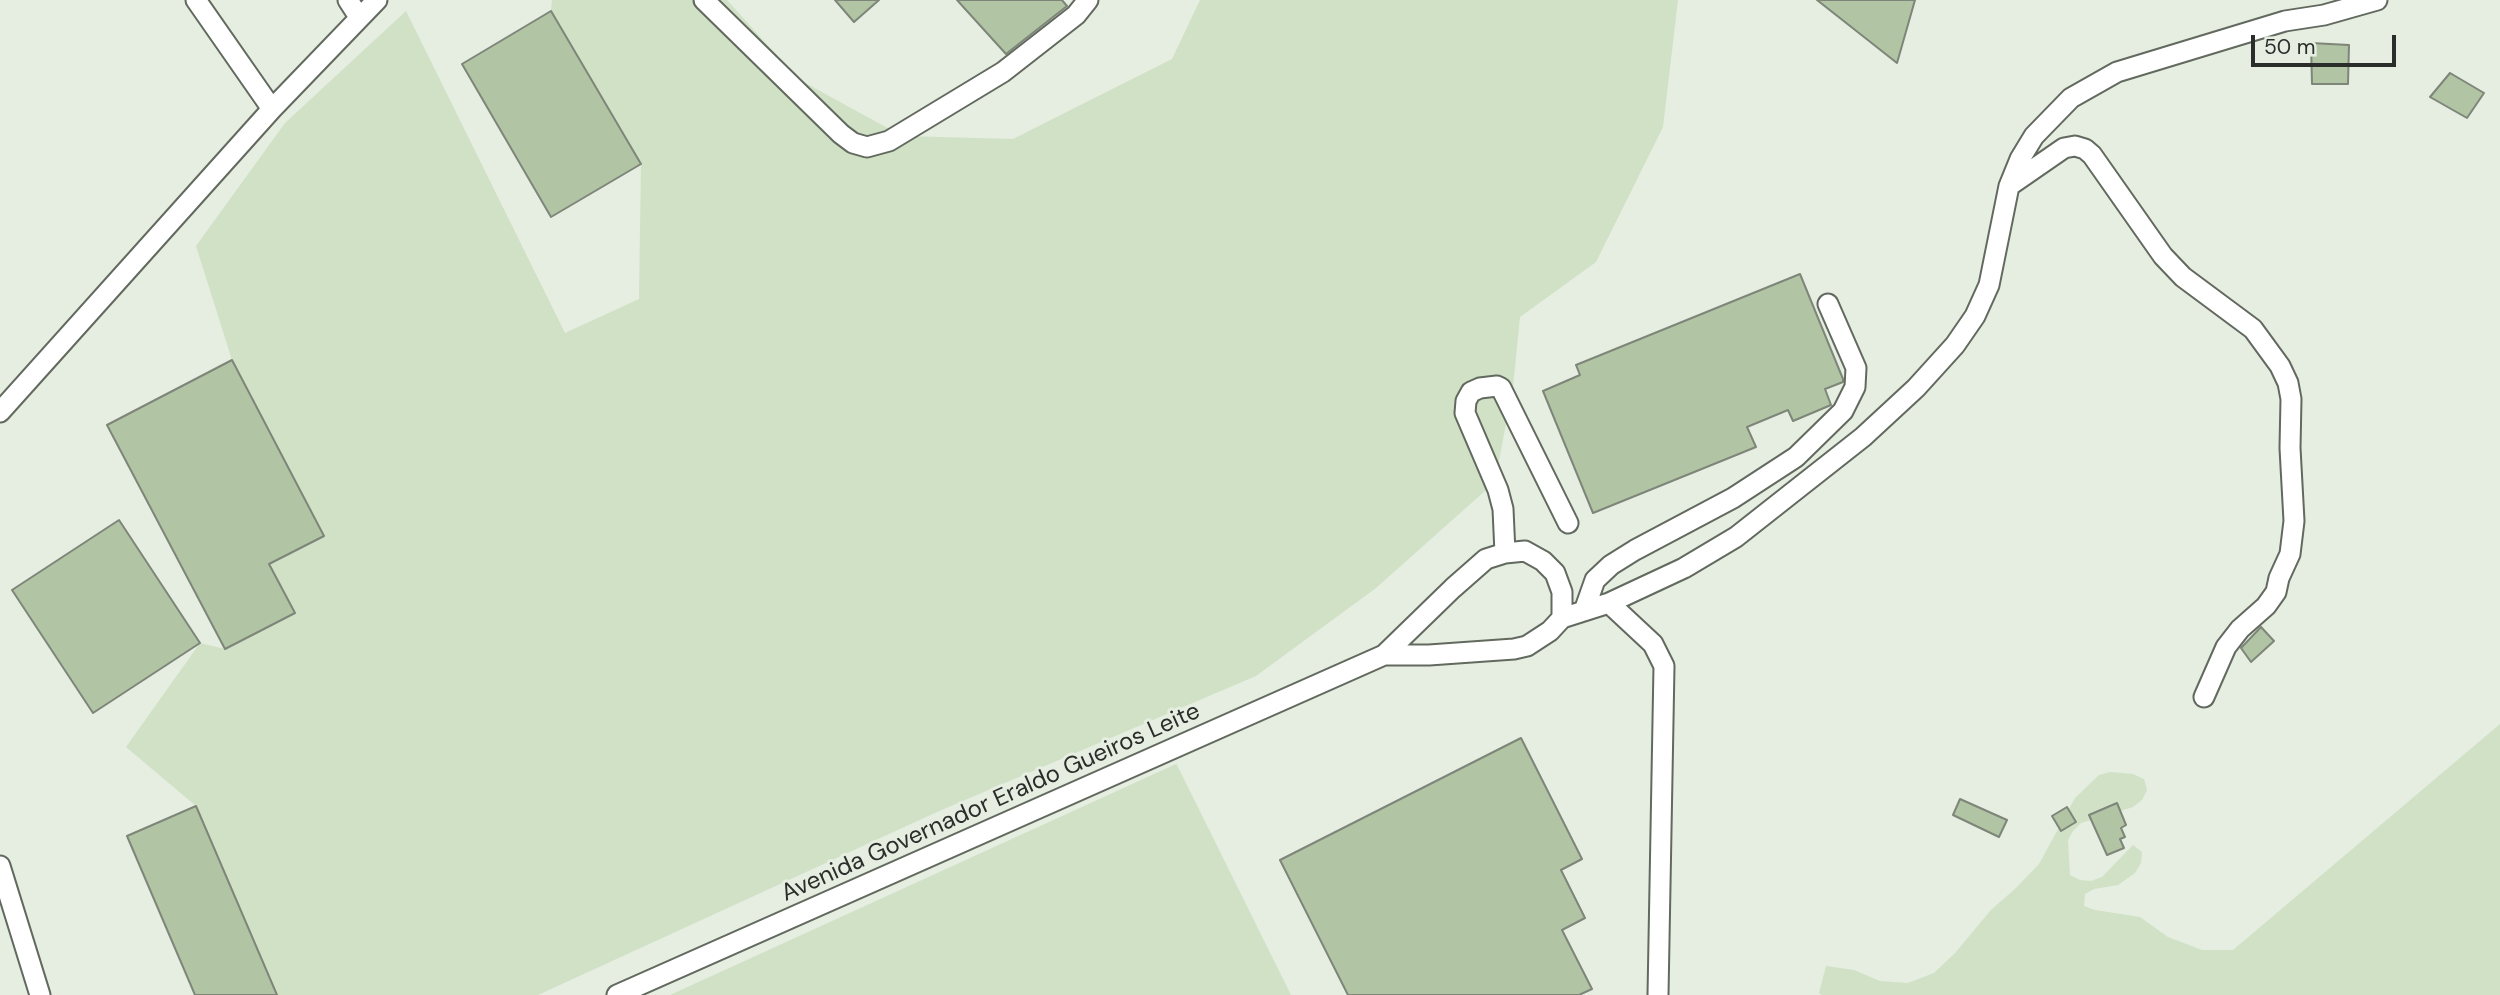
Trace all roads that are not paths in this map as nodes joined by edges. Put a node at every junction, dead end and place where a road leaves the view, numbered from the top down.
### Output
1 (196, 0) edge
2 (348, 0) edge
3 (377, 0) edge
4 (704, 0) edge
5 (1088, 0) edge
6 (2377, 0) edge
7 (359, 17) junction
8 (272, 109) junction
9 (2009, 186) junction
10 (1828, 304) dead end
11 (0, 412) edge
12 (1568, 523) dead end
13 (1505, 553) junction
14 (1609, 603) junction
15 (1584, 611) junction
16 (1562, 618) junction
17 (1384, 655) junction
18 (2204, 697) dead end
19 (0, 866) edge
20 (40, 995) edge
21 (617, 995) edge
22 (1658, 995) edge

1 - 8 street
2 - 7 street
3 - 7 street
4 - 5 street
6 - 9 street
7 - 8 street
8 - 11 street
9 - 14 street
9 - 18 street
10 - 15 street
12 - 13 street
13 - 16 street
13 - 17 street, Avenida Governador Eraldo Gueiros Leite
14 - 15 street
14 - 22 street
15 - 16 street
16 - 17 street, Avenida Governador Eraldo Gueiros Leite
17 - 21 street, Avenida Governador Eraldo Gueiros Leite
19 - 20 street

